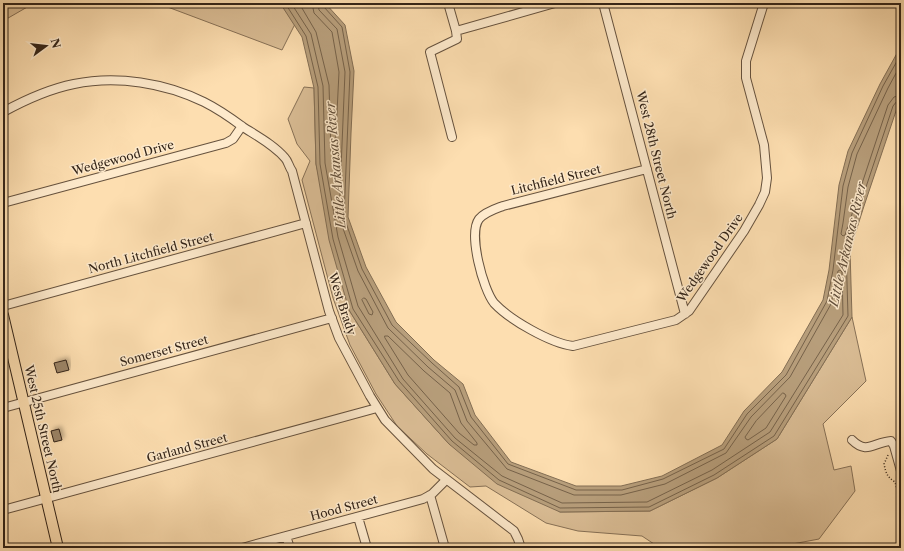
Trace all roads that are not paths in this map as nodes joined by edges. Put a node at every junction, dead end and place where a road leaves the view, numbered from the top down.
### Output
1 (448, 3) edge
2 (555, 3) edge
3 (603, 3) edge
4 (764, 3) edge
5 (456, 30) junction
6 (3, 112) edge
7 (242, 126) junction
8 (452, 137) dead end
9 (647, 169) junction
10 (3, 203) edge
11 (306, 223) junction
12 (477, 224) joint
13 (3, 306) edge
14 (685, 314) junction
15 (3, 315) edge
16 (332, 318) junction
17 (24, 402) junction
18 (3, 408) edge
19 (377, 408) junction
20 (852, 440) dead end
21 (900, 468) edge
22 (446, 480) junction
23 (430, 495) junction
24 (46, 499) junction
25 (3, 510) edge
26 (358, 517) junction
27 (286, 536) junction
28 (58, 548) edge
29 (242, 548) edge
30 (290, 548) edge
31 (367, 548) edge
32 (445, 548) edge
33 (521, 548) edge

1 - 5 street
2 - 5 street
3 - 9 street, West 28th Street North
4 - 14 street, Wedgewood Drive
5 - 8 street
6 - 7 street, West Brady
7 - 10 street, Wedgewood Drive
7 - 11 street, West Brady
9 - 12 street, Litchfield Street
9 - 14 street, West 28th Street North
11 - 13 street, North Litchfield Street
11 - 16 street, West Brady
12 - 14 street, Wedgewood Drive
15 - 17 main road, West 25th Street North
16 - 17 street, Somerset Street
16 - 19 street, West Brady
17 - 18 street, Somerset Street
17 - 24 main road, West 25th Street North
19 - 22 street, West Brady
19 - 24 street, Garland Street
20 - 21 street
22 - 23 street, Hood Street
22 - 33 street, West Brady
23 - 26 street, Hood Street
23 - 32 street
24 - 25 street, Garland Street
24 - 28 main road, West 25th Street North
26 - 27 street, Hood Street
26 - 31 street
27 - 29 street, Hood Street
27 - 30 street

